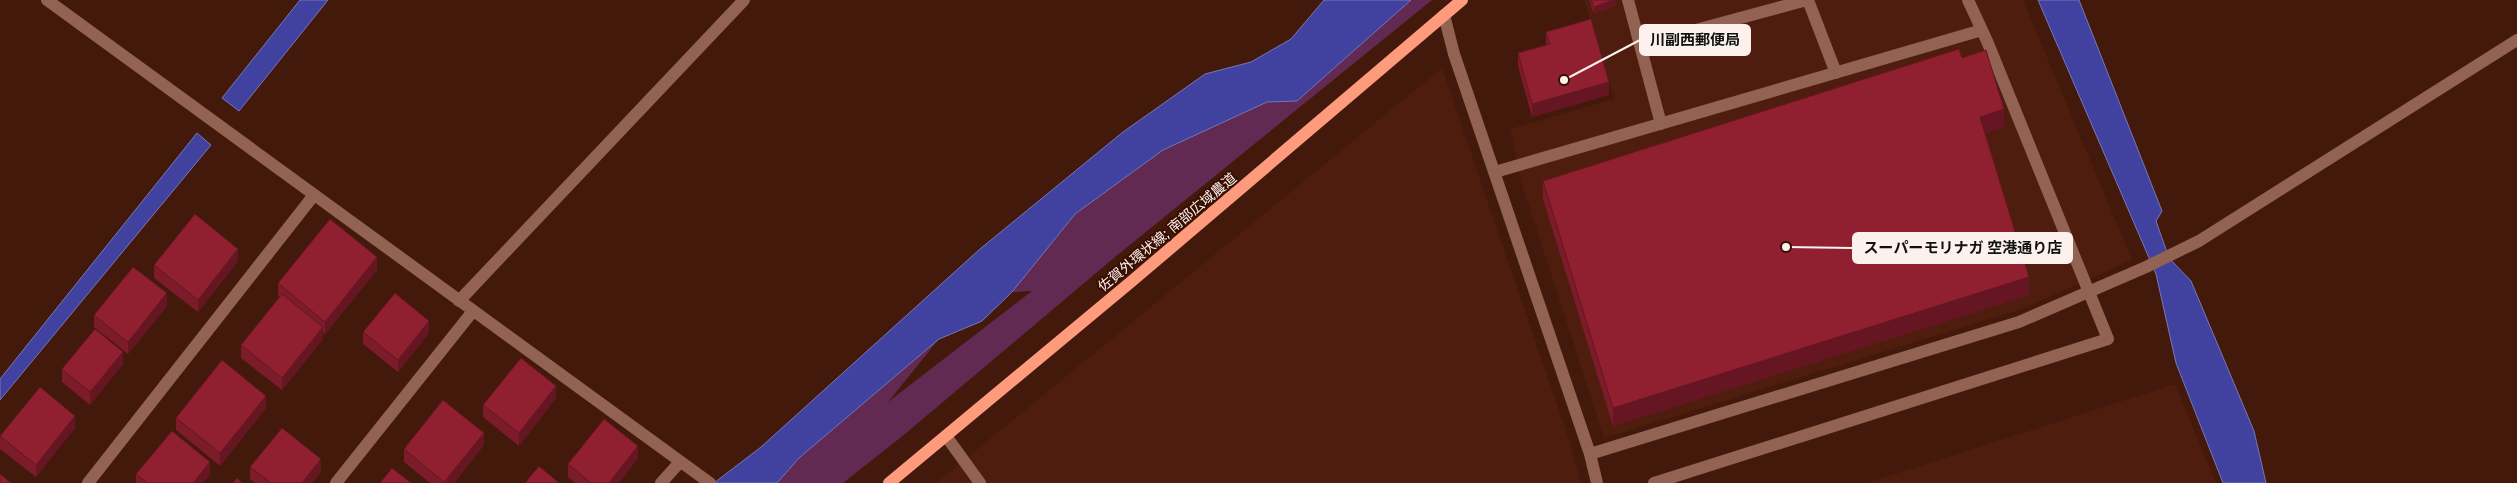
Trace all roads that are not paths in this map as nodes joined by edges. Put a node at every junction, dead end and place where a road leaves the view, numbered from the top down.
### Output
1 (47, 0) edge
2 (744, 0) edge
3 (1462, 0) edge
4 (1628, 0) edge
5 (1807, 0) edge
6 (1968, 0) edge
7 (1444, 15) junction
8 (1982, 30) junction
9 (2517, 40) edge
10 (1640, 45) junction
11 (1836, 73) junction
12 (1661, 124) junction
13 (1495, 172) junction
14 (314, 195) junction
15 (2090, 292) junction
16 (459, 301) junction
17 (474, 311) junction
18 (946, 436) junction
19 (1590, 454) junction
20 (680, 462) junction
21 (707, 481) edge
22 (88, 483) edge
23 (336, 483) edge
24 (661, 483) edge
25 (889, 483) edge
26 (980, 483) edge
27 (1597, 483) edge
28 (1654, 483) edge

1 - 14 street
2 - 16 street
3 - 7 main road, 佐賀外環状線; 南部広域農道
4 - 10 street
5 - 10 street
5 - 11 street
6 - 8 street
7 - 13 street
7 - 18 main road, 佐賀外環状線; 南部広域農道
8 - 11 street
8 - 15 street
9 - 15 street
10 - 12 street
11 - 12 street
12 - 13 street
13 - 19 street
14 - 16 street
14 - 22 street
15 - 19 street
15 - 28 street
16 - 17 street
17 - 20 street
17 - 23 street
18 - 25 main road, 佐賀外環状線; 南部広域農道
18 - 26 street
19 - 27 street
20 - 21 street
20 - 24 street

